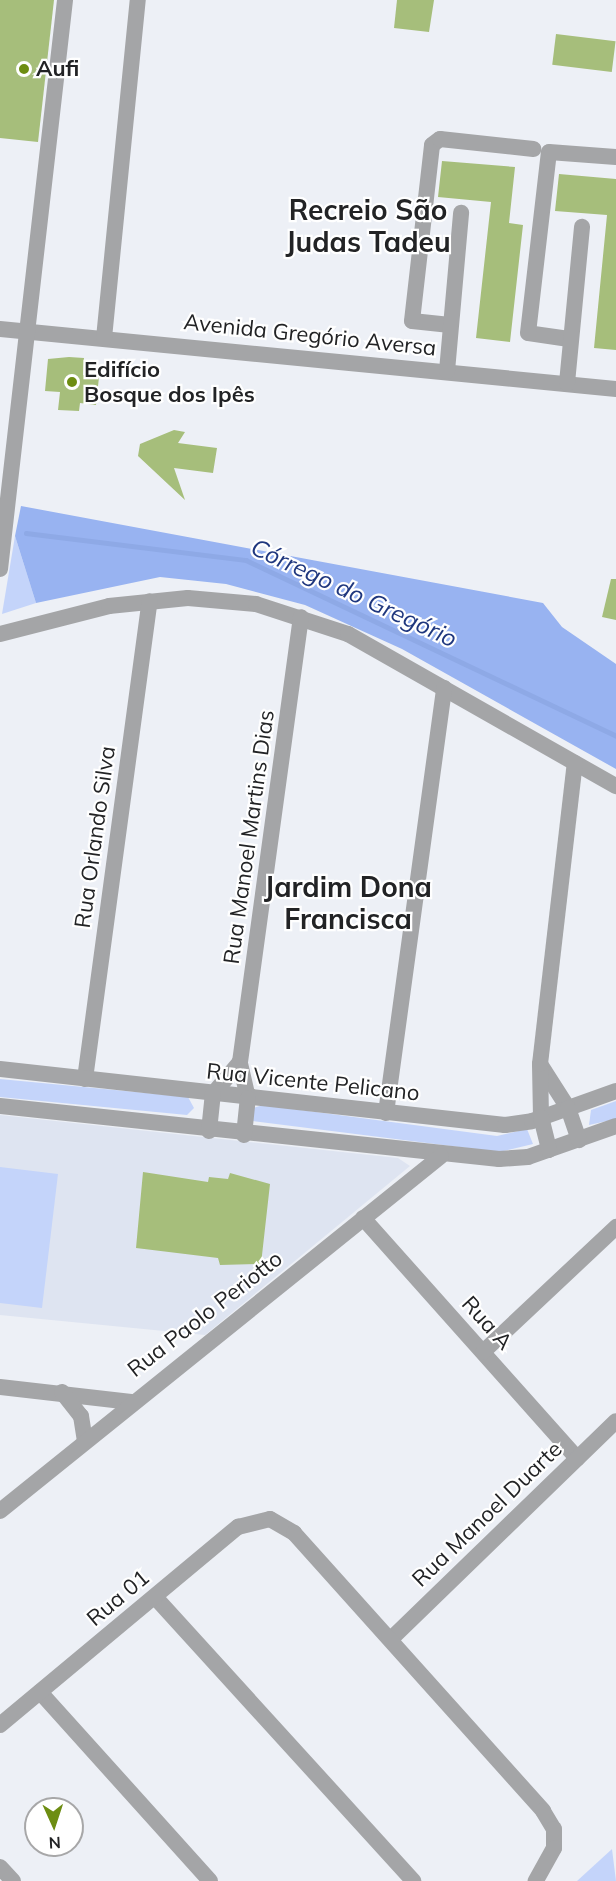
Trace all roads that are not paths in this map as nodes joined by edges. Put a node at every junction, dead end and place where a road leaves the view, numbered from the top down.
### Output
1 (65, 0) edge
2 (138, 0) edge
3 (533, 149) dead end
4 (616, 157) edge
5 (461, 213) dead end
6 (582, 227) dead end
7 (450, 325) junction
8 (0, 329) edge
9 (31, 333) junction
10 (104, 338) junction
11 (569, 339) junction
12 (447, 371) junction
13 (567, 383) junction
14 (616, 388) edge
15 (0, 569) edge
16 (150, 601) junction
17 (301, 617) junction
18 (0, 634) edge
19 (444, 688) junction
20 (575, 763) junction
21 (616, 786) edge
22 (240, 1062) junction
23 (540, 1064) junction
24 (0, 1069) edge
25 (85, 1079) junction
26 (616, 1091) edge
27 (213, 1094) junction
28 (248, 1098) junction
29 (0, 1106) edge
30 (568, 1108) junction
31 (386, 1113) junction
32 (541, 1117) junction
33 (616, 1126) edge
34 (209, 1131) junction
35 (244, 1135) junction
36 (579, 1140) junction
37 (549, 1150) junction
38 (441, 1156) junction
39 (363, 1218) junction
40 (616, 1227) edge
41 (483, 1352) junction
42 (0, 1387) edge
43 (62, 1392) junction
44 (131, 1402) junction
45 (616, 1421) edge
46 (86, 1440) junction
47 (577, 1458) junction
48 (0, 1511) edge
49 (155, 1597) junction
50 (391, 1639) junction
51 (40, 1692) junction
52 (0, 1725) edge
53 (0, 1867) edge
54 (13, 1881) edge
55 (210, 1881) edge
56 (412, 1881) edge
57 (536, 1881) edge

1 - 9 street
2 - 10 street
3 - 7 street
4 - 11 street
5 - 7 street
6 - 11 street
7 - 12 street
8 - 9 street, Avenida Gregório Aversa
9 - 10 street, Avenida Gregório Aversa
9 - 15 street
10 - 12 street, Avenida Gregório Aversa
11 - 13 street
12 - 13 street, Avenida Gregório Aversa
13 - 14 street, Avenida Gregório Aversa
16 - 17 street
16 - 18 street
16 - 25 street, Rua Orlando Silva
17 - 19 street
17 - 22 street, Rua Manoel Martins Dias
19 - 20 street
19 - 31 street
20 - 21 street
20 - 23 street
22 - 27 street
22 - 28 street, Rua Manoel Martins Dias
23 - 30 street
23 - 32 street
24 - 25 street, Rua Vicente Pelicano
25 - 27 street, Rua Vicente Pelicano
26 - 30 street, Rua Vicente Pelicano
27 - 28 street, Rua Vicente Pelicano
27 - 34 street
28 - 31 street, Rua Vicente Pelicano
28 - 35 street, Rua Manoel Martins Dias
29 - 34 street
30 - 32 street, Rua Vicente Pelicano
30 - 36 street
31 - 32 street, Rua Vicente Pelicano
32 - 37 street
33 - 36 street
34 - 35 street
35 - 38 street
36 - 37 street
37 - 38 street
38 - 39 street, Rua Paolo Periotto
39 - 41 street, Rua A
39 - 44 street, Rua Paolo Periotto
40 - 41 street
41 - 47 street, Rua A
42 - 43 street
43 - 44 street
43 - 46 street
44 - 46 street, Rua Paolo Periotto
45 - 47 street, Rua Manoel Duarte
46 - 48 street, Rua Paolo Periotto
47 - 50 street, Rua Manoel Duarte
49 - 50 street, Rua 01
49 - 51 street, Rua 01
49 - 56 street
50 - 57 street
51 - 52 street, Rua 01
51 - 55 street
53 - 54 street

